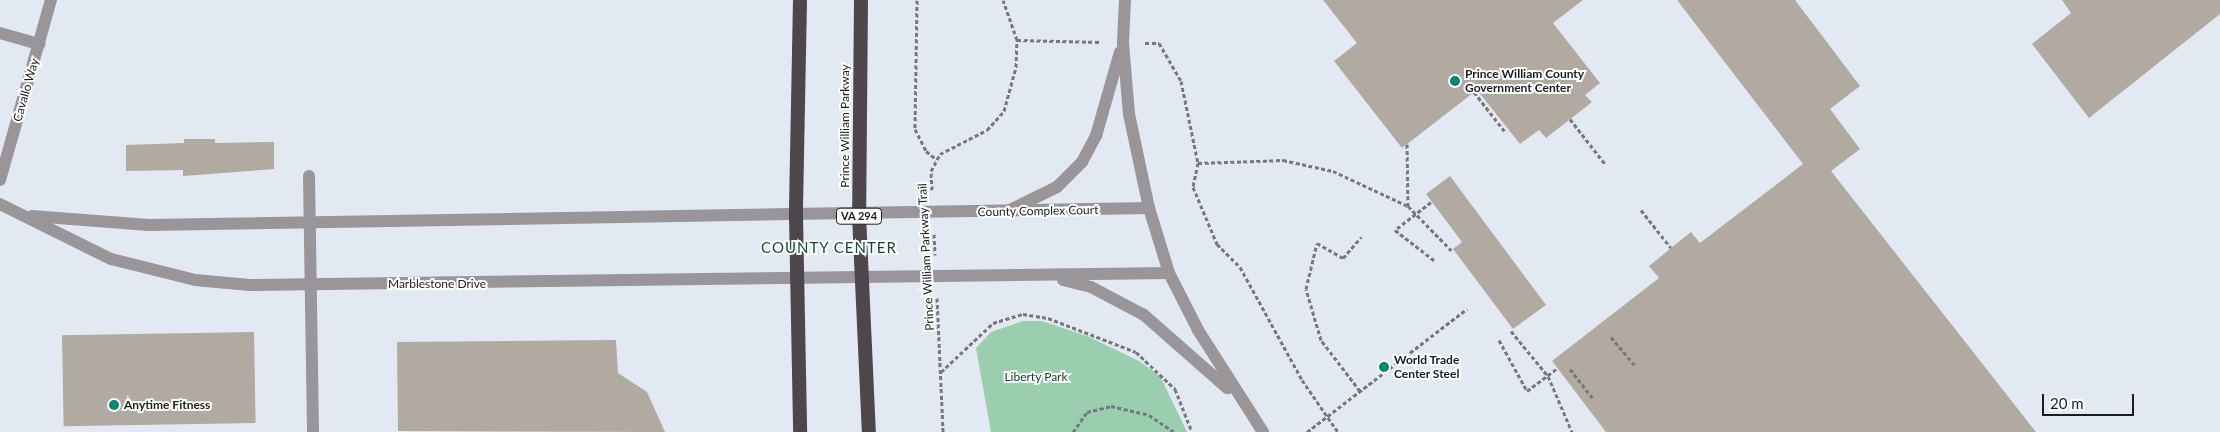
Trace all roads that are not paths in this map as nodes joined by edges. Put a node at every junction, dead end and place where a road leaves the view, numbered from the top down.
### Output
1 (51, 0) edge
2 (800, 0) edge
3 (862, 0) edge
4 (1125, 0) edge
5 (0, 33) edge
6 (1123, 43) junction
7 (39, 44) junction
8 (309, 176) dead end
9 (0, 180) edge
10 (0, 204) edge
11 (1149, 208) junction
12 (1008, 211) junction
13 (859, 215) junction
14 (26, 216) junction
15 (796, 216) junction
16 (309, 223) junction
17 (1169, 273) junction
18 (1029, 276) junction
19 (861, 280) junction
20 (797, 281) junction
21 (310, 284) junction
22 (1242, 402) junction
23 (313, 432) edge
24 (800, 432) edge
25 (869, 432) edge
26 (1263, 432) edge

1 - 7 street, Cavallo Way
2 - 15 highway
3 - 13 highway, Prince William Parkway / VA 294
4 - 6 street
5 - 7 street
6 - 11 street
6 - 12 street
7 - 9 street, Cavallo Way
8 - 16 street
10 - 14 street, Marblestone Drive
11 - 12 street, County Complex Court
11 - 17 street
12 - 13 street, County Complex Court
13 - 15 street, Marblestone Drive
13 - 19 highway, Prince William Parkway / VA 294
14 - 16 street, Marblestone Drive
14 - 21 street, Marblestone Drive
15 - 16 street, Marblestone Drive
15 - 20 highway
16 - 21 street
17 - 18 street
17 - 22 street
18 - 19 street
18 - 22 street
19 - 20 street, Marblestone Drive
19 - 25 highway, Prince William Parkway / VA 294
20 - 21 street, Marblestone Drive
20 - 24 highway
21 - 23 street
22 - 26 street

